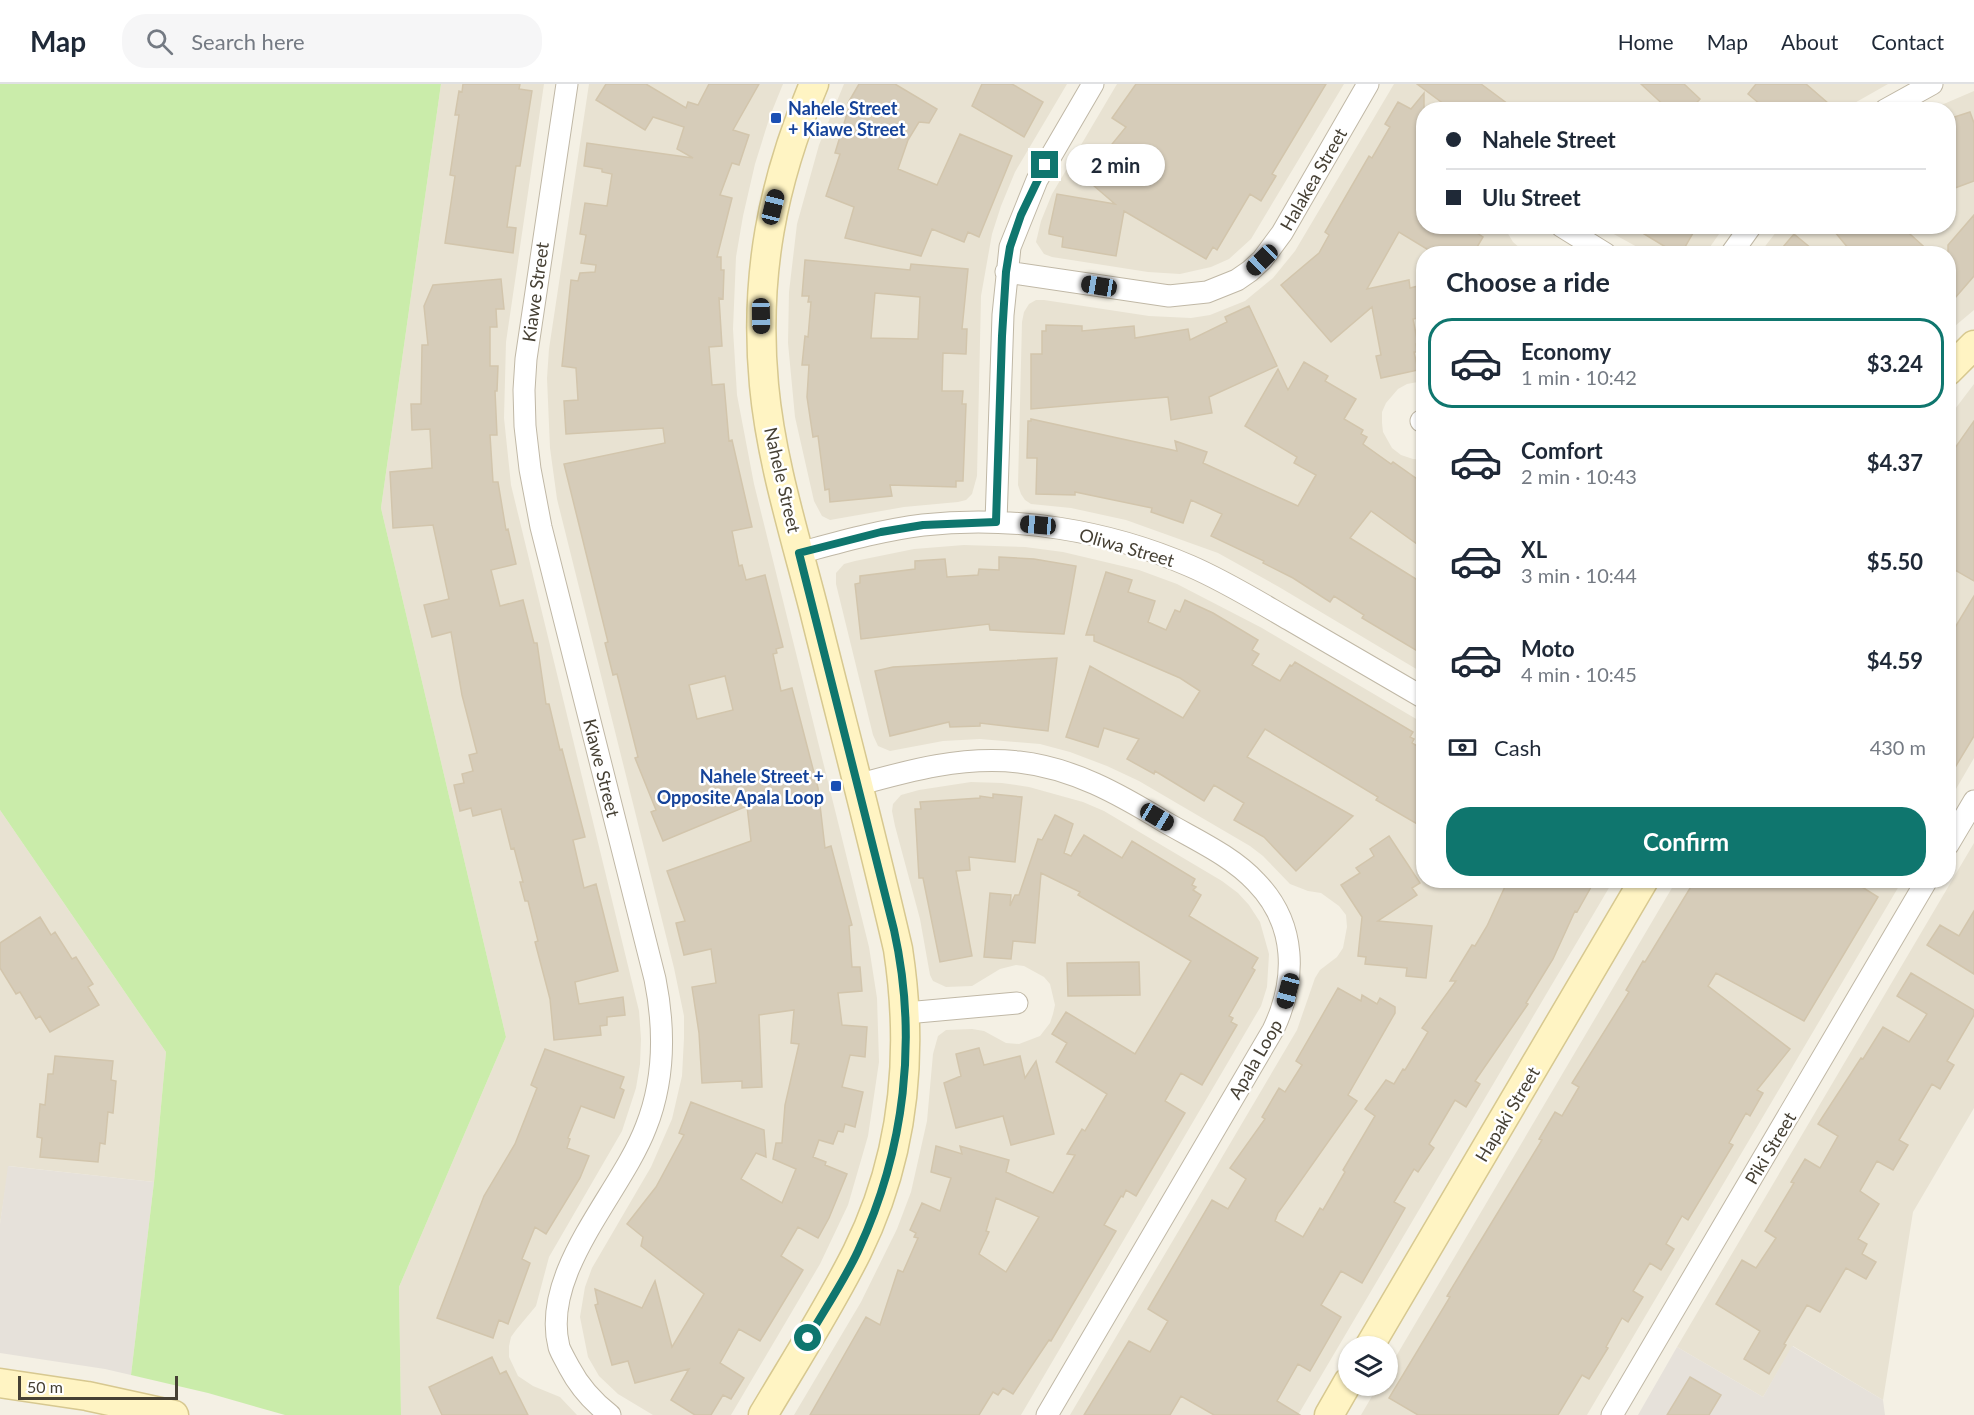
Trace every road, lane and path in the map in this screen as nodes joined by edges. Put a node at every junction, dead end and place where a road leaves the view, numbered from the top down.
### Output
1 (567, 84) edge
2 (814, 84) edge
3 (1093, 84) edge
4 (1368, 84) edge
5 (1932, 84) edge
6 (1899, 102) edge
7 (1574, 234) edge
8 (1593, 246) edge
9 (1006, 272) junction
10 (1974, 345) edge
11 (1956, 363) edge
12 (996, 522) junction
13 (799, 553) junction
14 (1416, 693) edge
15 (857, 785) junction
16 (1974, 801) edge
17 (1956, 831) edge
18 (1639, 888) edge
19 (1922, 888) edge
20 (1017, 1003) dead end
21 (906, 1013) junction
22 (1375, 1336) edge
23 (0, 1383) edge
24 (1340, 1396) edge
25 (174, 1415) edge
26 (610, 1415) edge
27 (763, 1415) edge
28 (1047, 1415) edge
29 (1329, 1415) edge
30 (1612, 1415) edge

1 - 26 street, Kiawe Street
2 - 13 street, Nahele Street
3 - 9 street
4 - 9 street, Halakea Street
5 - 6 street
7 - 8 street
9 - 12 street
10 - 11 street
12 - 13 street, Oliwa Street
12 - 14 street, Oliwa Street
13 - 15 street, Nahele Street
15 - 21 street, Nahele Street
15 - 28 street, Apala Loop
16 - 17 street
18 - 22 street, Hapaki Street
19 - 30 street, Piki Street
20 - 21 street
21 - 27 street, Nahele Street
23 - 25 street
24 - 29 street

